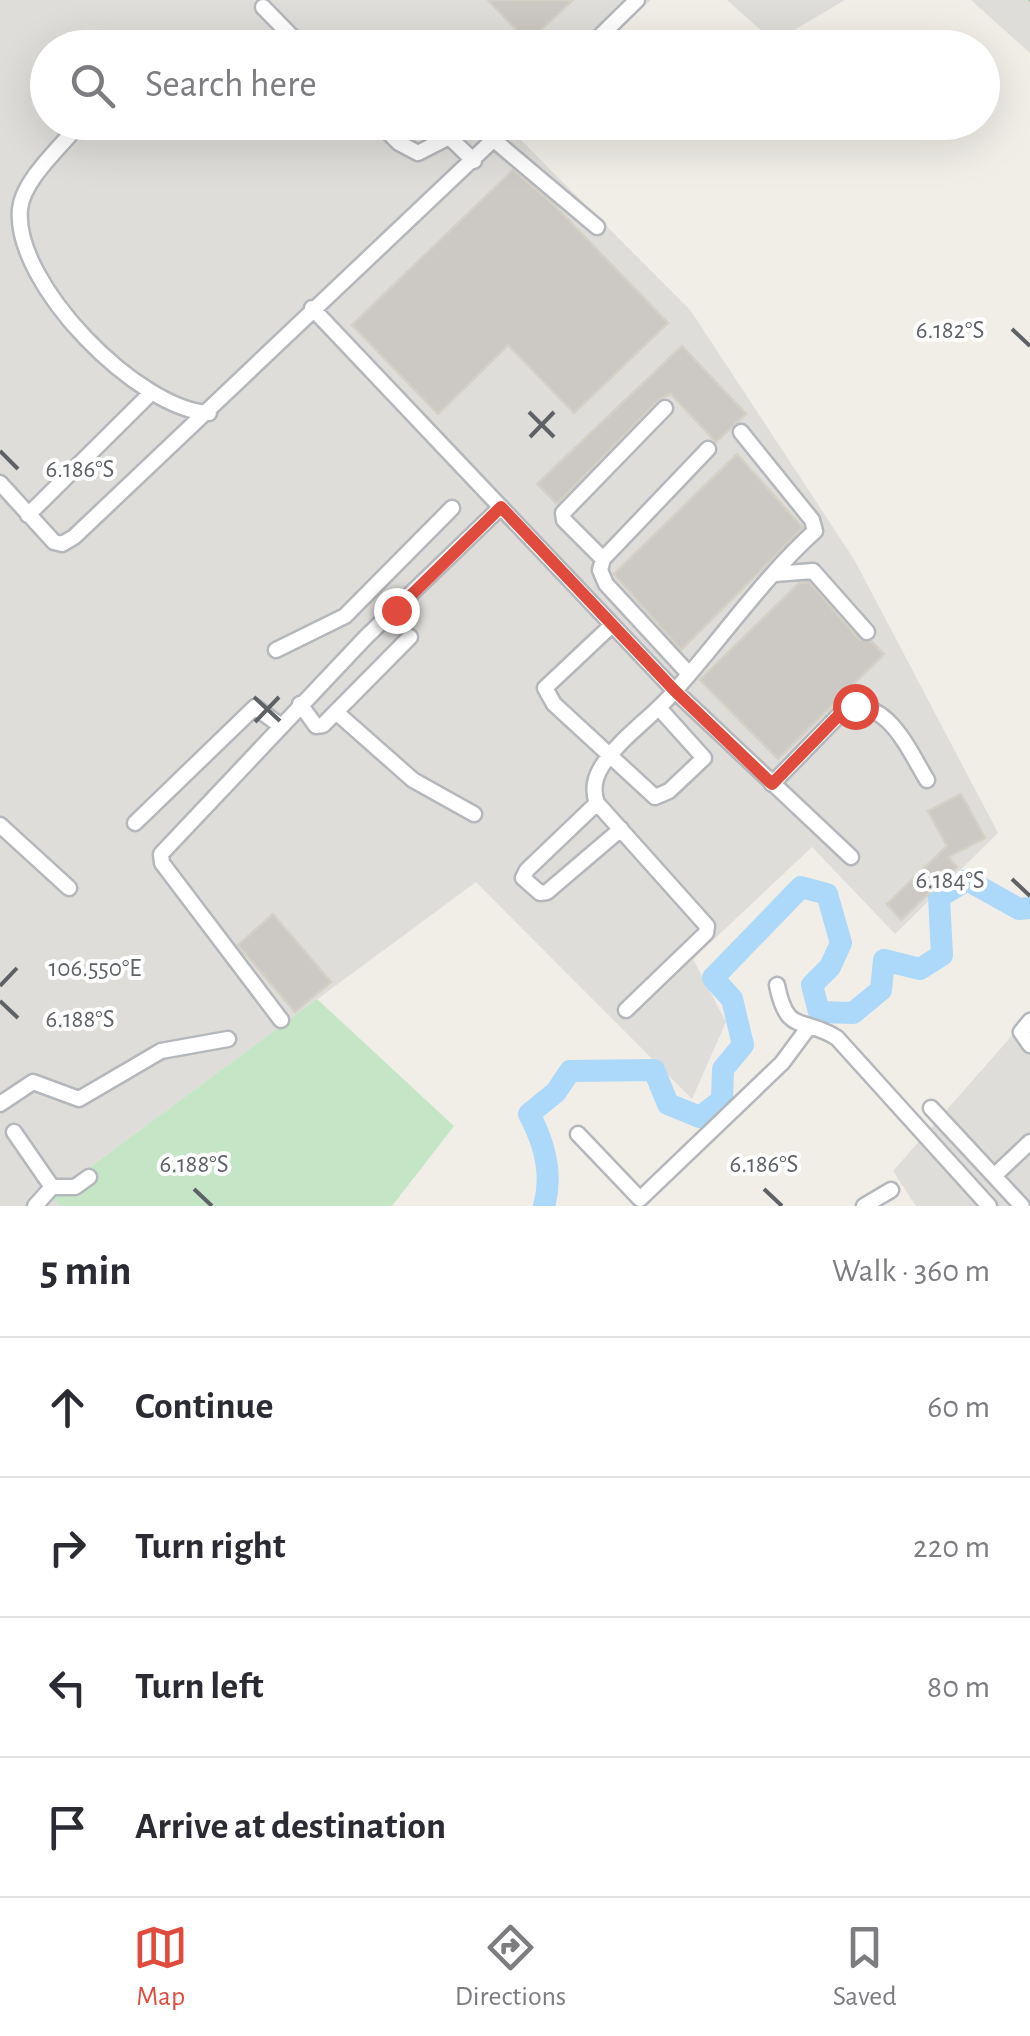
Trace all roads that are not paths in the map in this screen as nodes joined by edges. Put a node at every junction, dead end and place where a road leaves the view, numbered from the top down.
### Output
1 (636, 0) edge
2 (262, 6) dead end
3 (285, 30) edge
4 (606, 30) edge
5 (66, 140) edge
6 (397, 140) edge
7 (443, 140) edge
8 (452, 140) edge
9 (494, 140) joint
10 (474, 161) junction
11 (597, 227) dead end
12 (312, 308) junction
13 (150, 394) junction
14 (665, 408) dead end
15 (209, 414) junction
16 (740, 432) dead end
17 (708, 449) dead end
18 (0, 483) edge
19 (501, 507) junction
20 (452, 508) dead end
21 (28, 515) junction
22 (603, 559) junction
23 (775, 574) junction
24 (345, 616) junction
25 (612, 625) junction
26 (867, 632) dead end
27 (366, 636) junction
28 (410, 637) dead end
29 (276, 650) dead end
30 (688, 674) junction
31 (675, 691) junction
32 (300, 704) junction
33 (660, 708) junction
34 (336, 712) junction
35 (280, 726) junction
36 (608, 756) junction
37 (928, 780) dead end
38 (772, 784) junction
39 (596, 802) junction
40 (474, 814) dead end
41 (135, 823) dead end
42 (0, 825) edge
43 (621, 829) junction
44 (851, 857) dead end
45 (69, 888) dead end
46 (778, 985) dead end
47 (626, 1010) dead end
48 (281, 1020) dead end
49 (1030, 1021) edge
50 (808, 1028) junction
51 (228, 1038) dead end
52 (1030, 1046) edge
53 (0, 1104) edge
54 (931, 1108) dead end
55 (14, 1132) dead end
56 (578, 1134) dead end
57 (1030, 1142) edge
58 (994, 1176) junction
59 (89, 1177) dead end
60 (52, 1187) junction
61 (891, 1190) dead end
62 (643, 1202) edge
63 (35, 1206) edge
64 (864, 1206) edge
65 (988, 1206) edge
66 (1022, 1206) edge

1 - 4 street
2 - 3 street
5 - 13 street
6 - 7 street
8 - 10 street
9 - 10 street
9 - 11 street
10 - 12 street
12 - 15 street
12 - 19 street
13 - 15 street
13 - 21 street
14 - 22 street
15 - 21 street
16 - 23 street
17 - 22 street
18 - 21 street
19 - 25 street
19 - 27 street
20 - 24 street
22 - 30 street
23 - 26 street
23 - 30 street
24 - 27 street
24 - 29 street
25 - 31 street
25 - 36 street
27 - 32 street
28 - 34 street
30 - 31 street
31 - 33 street
31 - 38 street
32 - 34 street
32 - 35 street
33 - 36 street
33 - 36 street
34 - 40 street
35 - 41 street
35 - 48 street
36 - 39 street
37 - 38 street
38 - 44 street
39 - 43 street
39 - 43 street
42 - 45 street
43 - 47 street
46 - 50 street
49 - 52 street
50 - 62 street
50 - 65 street
51 - 53 street
54 - 58 street
55 - 60 street
56 - 62 street
57 - 58 street
58 - 66 street
59 - 60 street
60 - 63 street
61 - 64 street

